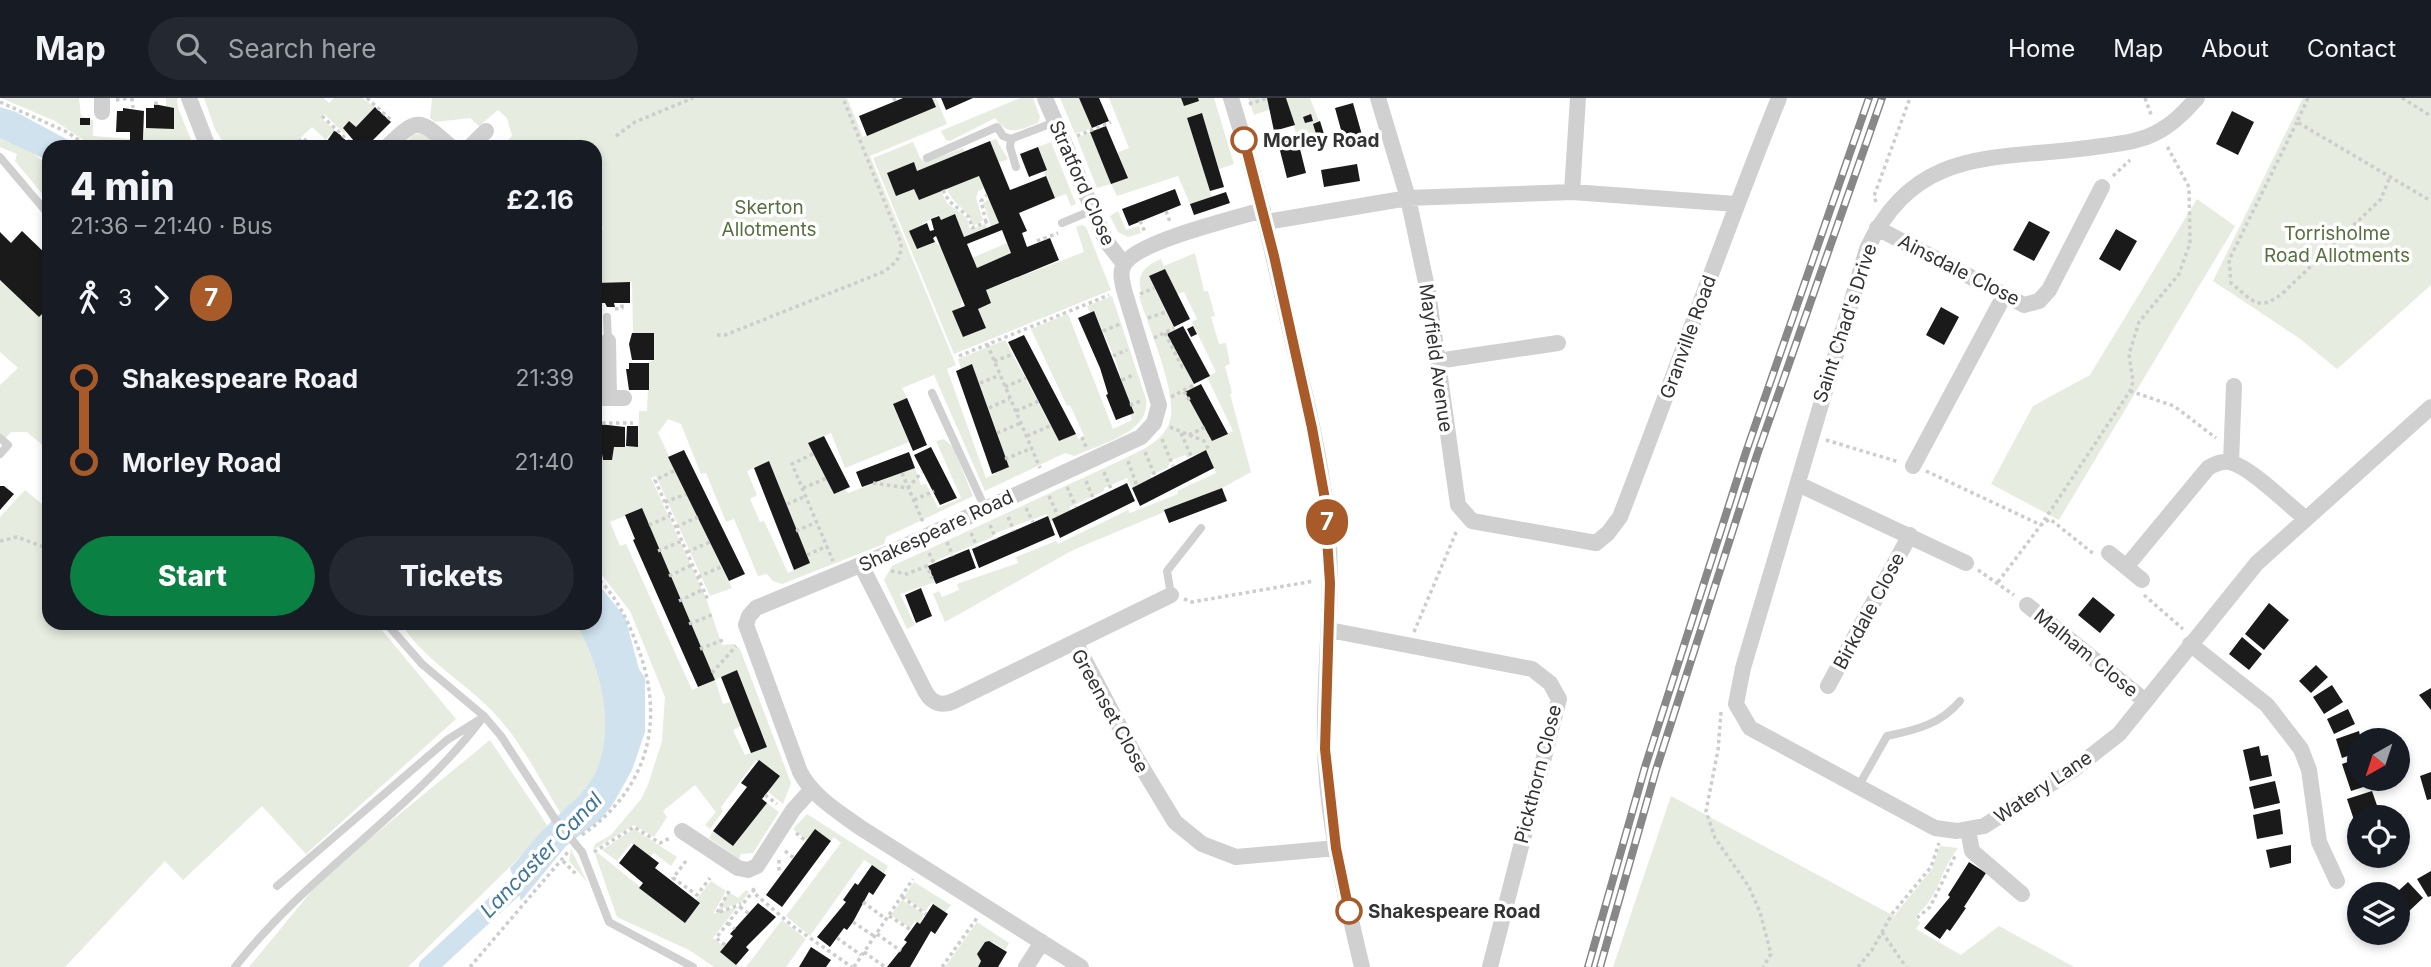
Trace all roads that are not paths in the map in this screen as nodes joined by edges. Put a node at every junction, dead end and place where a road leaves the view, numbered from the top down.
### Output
1 (189, 98) edge
2 (1045, 98) edge
3 (1231, 98) edge
4 (1378, 98) edge
5 (1577, 98) edge
6 (1779, 98) edge
7 (2197, 98) edge
8 (1055, 122) junction
9 (486, 131) dead end
10 (1012, 139) junction
11 (205, 140) edge
12 (394, 140) edge
13 (444, 140) edge
14 (477, 140) edge
15 (0, 157) edge
16 (927, 158) dead end
17 (1016, 167) dead end
18 (2102, 187) road end
19 (1572, 192) junction
20 (1408, 198) junction
21 (1736, 204) junction
22 (42, 207) edge
23 (1093, 210) junction
24 (1265, 216) junction
25 (1062, 223) dead end
26 (1879, 224) junction
27 (1124, 264) junction
28 (2005, 294) junction
29 (607, 317) dead end
30 (608, 341) joint
31 (1558, 343) dead end
32 (1437, 361) junction
33 (2234, 386) dead end
34 (932, 393) dead end
35 (609, 398) edge
36 (2431, 407) edge
37 (0, 438) edge
38 (0, 454) edge
39 (2231, 462) junction
40 (1913, 466) road end
41 (1798, 484) junction
42 (985, 508) junction
43 (1464, 515) joint
44 (2306, 519) junction
45 (1201, 528) dead end
46 (1910, 536) junction
47 (2104, 556) road end
48 (1966, 564) road end
49 (861, 565) junction
50 (2126, 566) junction
51 (2140, 586) road end
52 (1171, 595) joint
53 (2027, 606) road end
54 (392, 630) edge
55 (1329, 630) junction
56 (2190, 639) junction
57 (1076, 642) junction
58 (1828, 686) dead end
59 (2144, 700) junction
60 (1960, 701) dead end
61 (484, 716) junction
62 (1858, 787) junction
63 (812, 789) junction
64 (1968, 830) junction
65 (682, 831) dead end
66 (1336, 848) junction
67 (2337, 881) dead end
68 (277, 886) dead end
69 (2022, 894) dead end
70 (1042, 942) junction
71 (235, 967) edge
72 (693, 967) edge
73 (1026, 967) edge
74 (1082, 967) edge
75 (1362, 967) edge
76 (1490, 967) edge

1 - 11 street
2 - 8 street, Stratford Close
3 - 24 street
4 - 20 street, Mayfield Avenue
5 - 19 street
6 - 21 street, Granville Road
7 - 26 street, Saint Chad's Drive
8 - 10 lane
8 - 23 street, Stratford Close
9 - 14 street
10 - 16 lane
10 - 17 lane
12 - 13 street
15 - 22 lane
18 - 28 street, Ainsdale Close
19 - 20 street
19 - 21 street
20 - 24 street
20 - 32 street, Mayfield Avenue
21 - 43 street, Granville Road
23 - 25 lane
23 - 27 street, Stratford Close
24 - 27 street
24 - 55 street
26 - 28 street, Ainsdale Close
26 - 41 street, Saint Chad's Drive
27 - 42 street, Shakespeare Road
28 - 40 street
29 - 30 lane
30 - 35 street
31 - 32 street
32 - 43 street, Mayfield Avenue
33 - 39 street
34 - 42 lane
36 - 44 street, Watery Lane
37 - 38 lane
39 - 44 street
39 - 50 street
41 - 46 street, Birkdale Close
41 - 62 street, Watery Lane
42 - 49 street, Shakespeare Road
44 - 56 street, Watery Lane
45 - 52 lane
46 - 48 street, Birkdale Close
46 - 58 street, Birkdale Close
47 - 50 street
49 - 57 street, Greenset Close
49 - 63 street, Shakespeare Road
50 - 51 street
52 - 57 street
53 - 59 street, Malham Close
54 - 61 lane
55 - 66 street
55 - 76 street, Pickthorn Close
56 - 59 street, Watery Lane
56 - 67 street
57 - 66 street, Greenset Close
59 - 64 street, Watery Lane
60 - 62 lane
61 - 68 lane
61 - 71 lane
61 - 72 lane, bridge
62 - 64 street, Watery Lane
63 - 65 street
63 - 70 street, Shakespeare Road
64 - 69 street
66 - 75 street
70 - 73 street
70 - 74 street, Shakespeare Road

